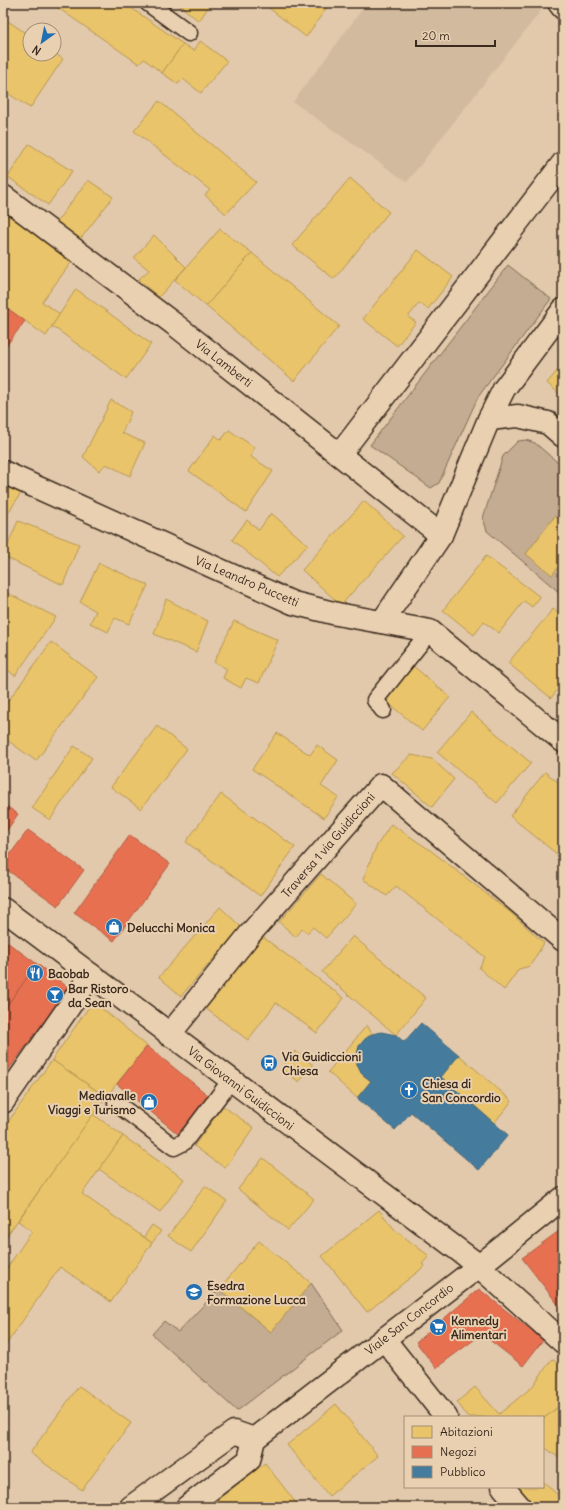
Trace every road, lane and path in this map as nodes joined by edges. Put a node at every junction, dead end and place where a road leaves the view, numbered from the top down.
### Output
1 (148, 3) edge
2 (559, 3) edge
3 (563, 8) edge
4 (189, 33) dead end
5 (563, 163) edge
6 (3, 196) edge
7 (563, 310) edge
8 (490, 419) junction
9 (563, 436) edge
10 (340, 454) junction
11 (3, 472) edge
12 (441, 535) junction
13 (382, 622) junction
14 (430, 631) junction
15 (383, 710) dead end
16 (563, 741) edge
17 (3, 909) edge
18 (563, 940) edge
19 (91, 975) junction
20 (169, 1035) junction
21 (231, 1080) junction
22 (3, 1102) edge
23 (116, 1103) dead end
24 (563, 1198) edge
25 (479, 1266) junction
26 (384, 1339) junction
27 (563, 1342) edge
28 (445, 1416) edge
29 (254, 1439) junction
30 (503, 1488) edge
31 (130, 1507) edge
32 (187, 1507) edge
33 (520, 1507) edge

1 - 4 lane
2 - 3 street
5 - 10 street
6 - 10 street, Via Lamberti
7 - 8 street
8 - 9 street
8 - 12 street
10 - 12 street, Via Lamberti
11 - 13 street, Via Leandro Puccetti
12 - 13 street
13 - 14 street, Via Leandro Puccetti
14 - 15 lane
14 - 16 street, Via Leandro Puccetti
17 - 19 street, Via Giovanni Guidiccioni
18 - 20 street, Traversa 1 via Guidiccioni
19 - 20 street, Via Giovanni Guidiccioni
19 - 22 street
20 - 21 street, Via Giovanni Guidiccioni
21 - 23 lane
21 - 25 street, Via Giovanni Guidiccioni
24 - 25 street, Viale San Concordio
25 - 26 street, Viale San Concordio
25 - 27 street, Via Giovanni Guidiccioni
26 - 28 street
26 - 29 street, Viale San Concordio
29 - 31 street
29 - 32 street
30 - 33 street

